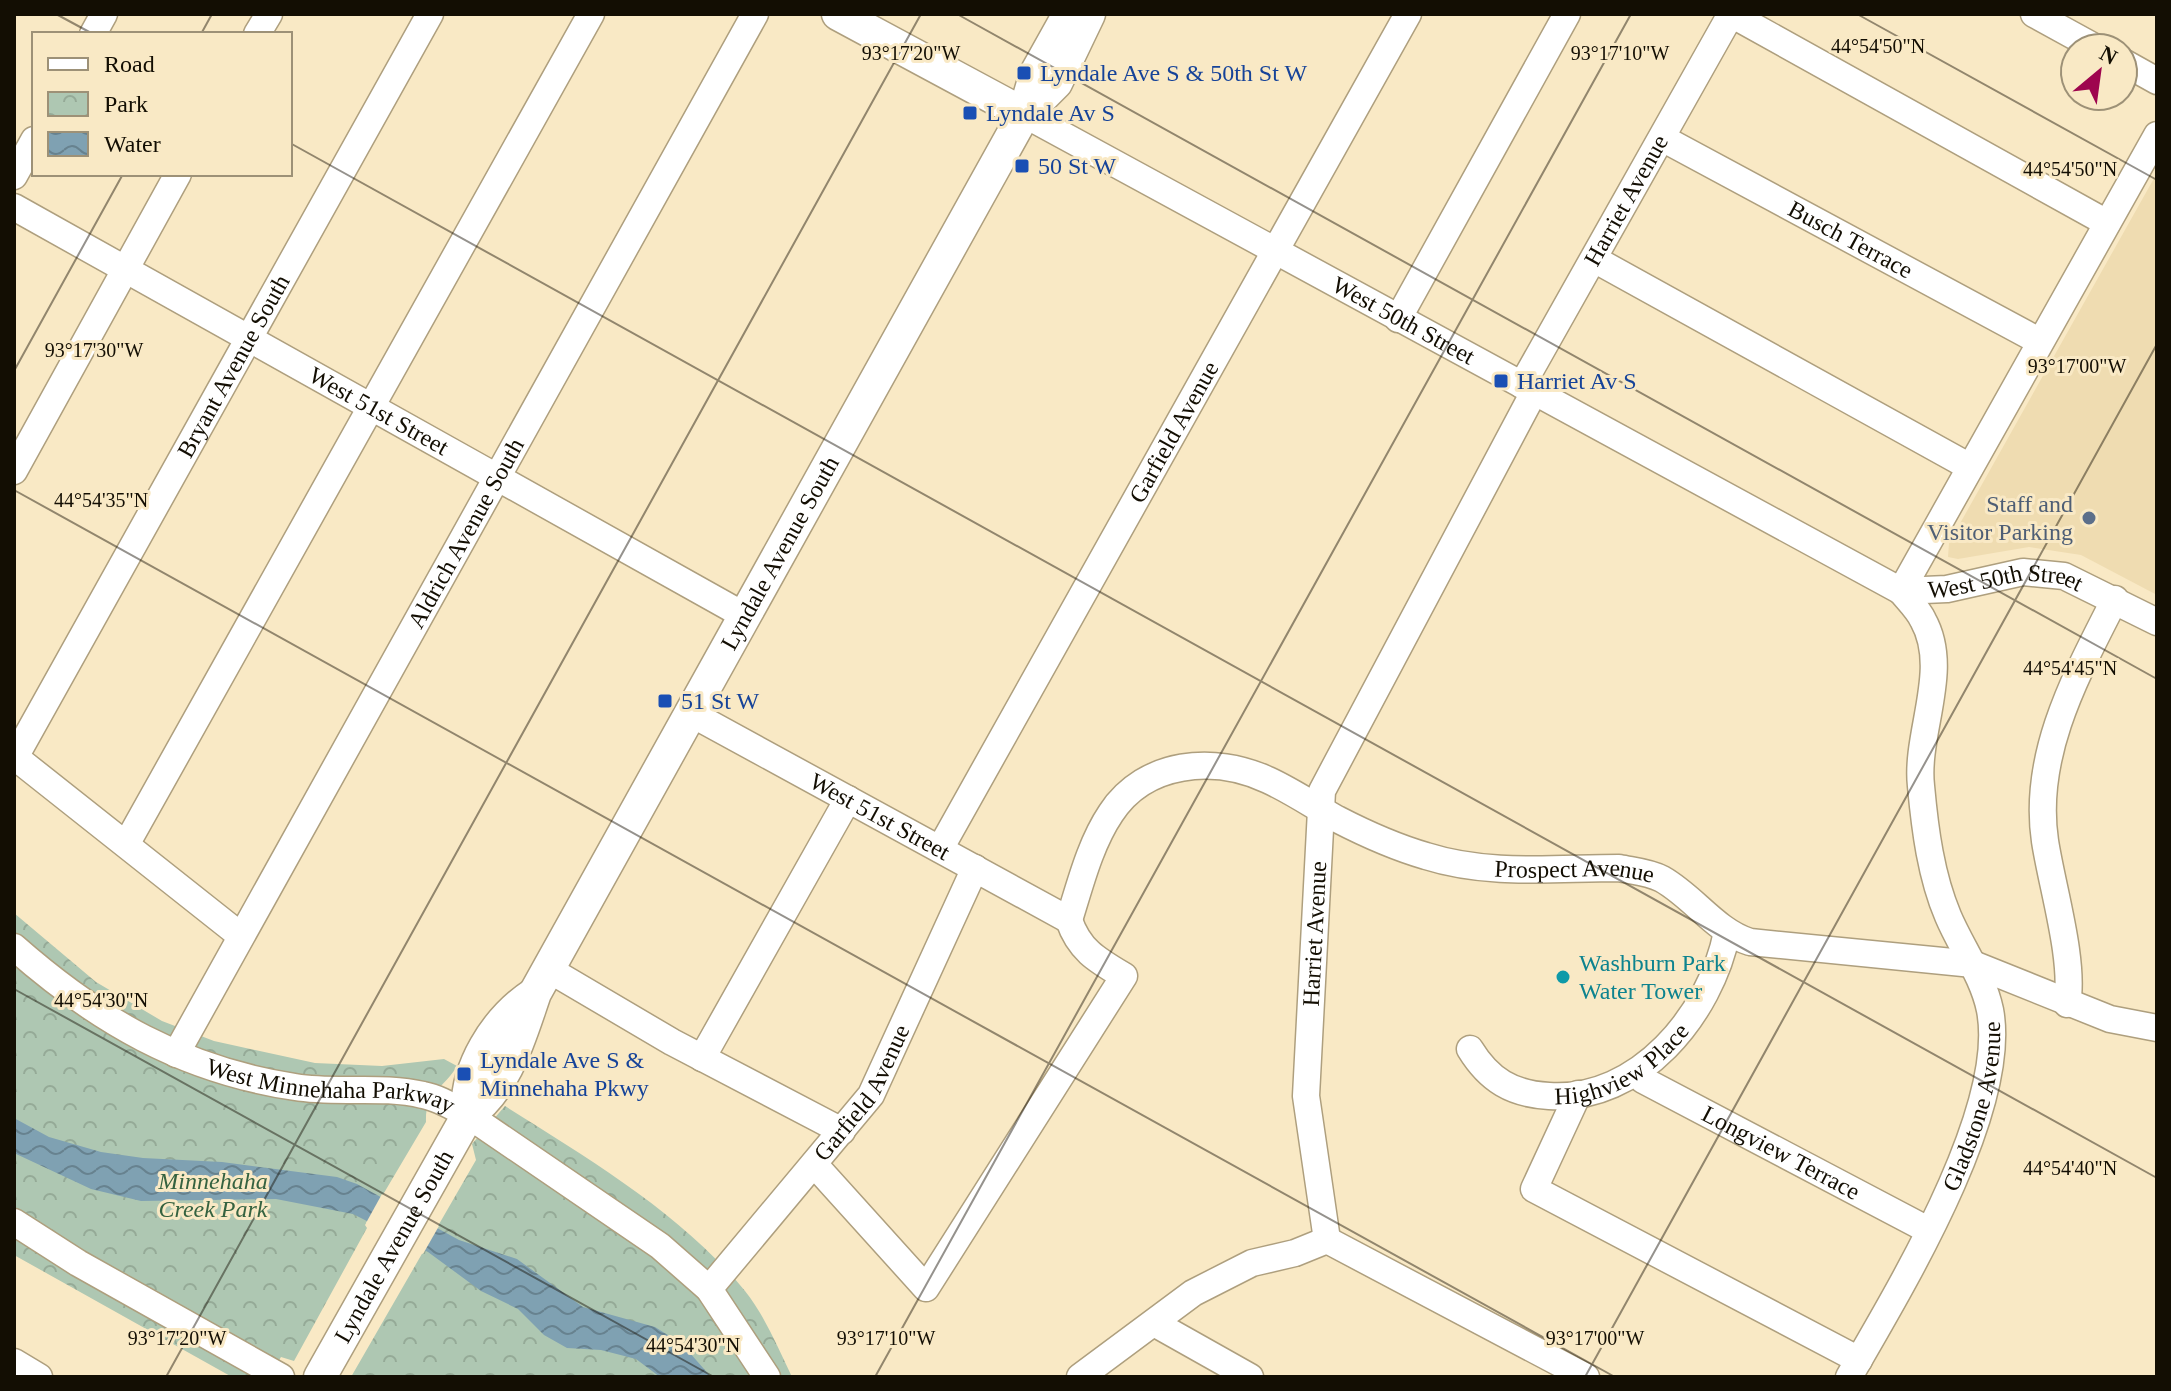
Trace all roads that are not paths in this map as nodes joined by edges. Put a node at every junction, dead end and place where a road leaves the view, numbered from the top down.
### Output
1 (104, 14) edge
2 (269, 14) edge
3 (430, 14) edge
4 (591, 14) edge
5 (755, 14) edge
6 (838, 14) edge
7 (1069, 14) edge
8 (1089, 14) edge
9 (1408, 14) edge
10 (1567, 14) edge
11 (1731, 14) edge
12 (2049, 18) edge
13 (94, 32) edge
14 (258, 32) edge
15 (2071, 32) edge
16 (2139, 71) edge
17 (2157, 81) edge
18 (1024, 114) junction
19 (2157, 135) edge
20 (1662, 138) junction
21 (32, 144) edge
22 (14, 176) edge
23 (177, 176) edge
24 (14, 207) edge
25 (2107, 223) junction
26 (1275, 252) junction
27 (1594, 259) junction
28 (126, 270) junction
29 (1398, 319) junction
30 (248, 338) junction
31 (2039, 341) junction
32 (1528, 389) junction
33 (373, 409) junction
34 (1970, 467) junction
35 (14, 471) edge
36 (496, 478) junction
37 (1901, 591) junction
38 (2115, 599) junction
39 (745, 616) junction
40 (2157, 622) edge
41 (692, 714) junction
42 (25, 715) edge
43 (14, 758) edge
44 (848, 799) junction
45 (1319, 808) junction
46 (127, 843) junction
47 (940, 849) junction
48 (975, 868) junction
49 (1069, 920) junction
50 (1727, 932) junction
51 (241, 936) junction
52 (14, 947) edge
53 (1973, 964) junction
54 (542, 981) junction
55 (2067, 1004) junction
56 (2157, 1028) edge
57 (1470, 1049) dead end
58 (176, 1054) junction
59 (702, 1058) junction
60 (1637, 1072) junction
61 (1578, 1094) junction
62 (468, 1115) junction
63 (842, 1131) junction
64 (814, 1164) junction
65 (14, 1222) edge
66 (1928, 1230) junction
67 (1327, 1240) junction
68 (709, 1289) junction
69 (1154, 1323) junction
70 (14, 1362) edge
71 (1854, 1368) edge
72 (39, 1377) edge
73 (281, 1377) edge
74 (320, 1377) edge
75 (767, 1377) edge
76 (1080, 1377) edge
77 (1250, 1377) edge
78 (1586, 1377) edge

1 - 13 street
2 - 14 street
3 - 30 street, Bryant Avenue South
4 - 33 street
5 - 36 street, Aldrich Avenue South
6 - 18 main road, West 50th Street
7 - 18 main road, Lyndale Avenue South
8 - 18 main road, Lyndale Avenue South
9 - 26 street, Garfield Avenue
10 - 29 street
11 - 20 street, Harriet Avenue
11 - 25 street
12 - 15 street
16 - 17 street
18 - 26 street, West 50th Street
18 - 39 main road, Lyndale Avenue South
19 - 25 street
20 - 27 street, Harriet Avenue
20 - 31 street, Busch Terrace
21 - 22 street
23 - 28 street
24 - 28 street, West 51st Street
25 - 31 street
26 - 29 street, West 50th Street
26 - 47 street, Garfield Avenue
27 - 32 street, Harriet Avenue
27 - 34 street
28 - 30 street, West 51st Street
28 - 35 street
29 - 32 street, West 50th Street
30 - 33 street, West 51st Street
30 - 42 street, Bryant Avenue South
31 - 34 street
32 - 37 street, West 50th Street
32 - 45 street, Harriet Avenue
33 - 36 street, West 51st Street
33 - 46 street
34 - 37 street
36 - 39 street, West 51st Street
36 - 51 street, Aldrich Avenue South
37 - 38 street, West 50th Street
37 - 53 street, Gladstone Avenue
38 - 40 street, West 50th Street
38 - 55 street
39 - 41 main road, Lyndale Avenue South
41 - 44 street, West 51st Street
41 - 54 main road, Lyndale Avenue South
42 - 43 street, Bryant Avenue South
43 - 46 street
44 - 47 street, West 51st Street
44 - 59 street
45 - 49 street, Prospect Avenue
45 - 50 street, Prospect Avenue
45 - 67 street, Harriet Avenue
46 - 51 street
47 - 48 street, West 51st Street
48 - 49 street, West 51st Street
48 - 63 street, Garfield Avenue
49 - 64 street
50 - 53 street, Prospect Avenue
50 - 60 street, Highview Place
51 - 58 street, Aldrich Avenue South
52 - 58 street, West Minnehaha Parkway
53 - 55 street, Prospect Avenue
53 - 66 street, Gladstone Avenue
54 - 59 street
54 - 62 main road, Lyndale Avenue South
55 - 56 street, Prospect Avenue
57 - 61 street, Highview Place
58 - 62 street, West Minnehaha Parkway
59 - 63 street
60 - 61 street, Highview Place
60 - 66 street, Longview Terrace
61 - 71 street
62 - 68 street, West Minnehaha Parkway
62 - 74 main road, Lyndale Avenue South
63 - 64 street, Garfield Avenue
64 - 68 street, Garfield Avenue
65 - 73 street
66 - 71 street, Gladstone Avenue
67 - 69 street
67 - 78 street
68 - 75 street, West Minnehaha Parkway
69 - 76 street
69 - 77 street
70 - 72 street

